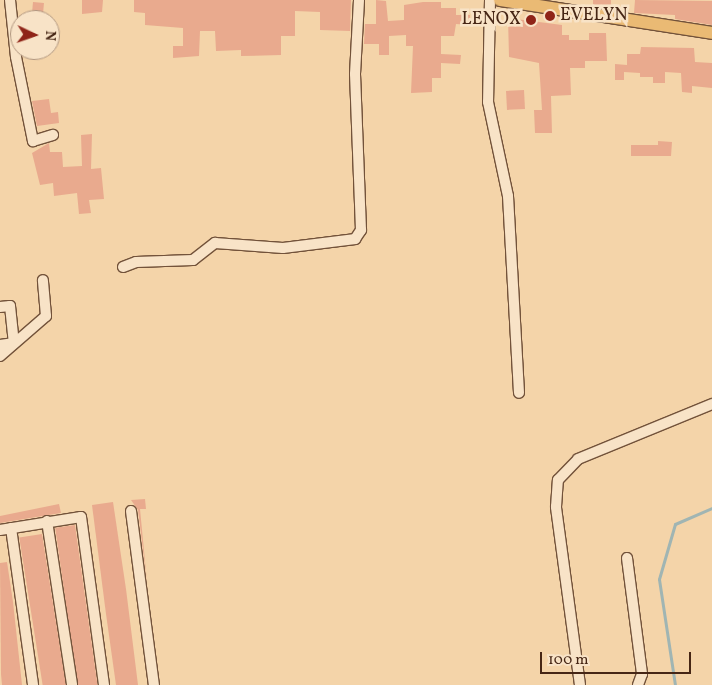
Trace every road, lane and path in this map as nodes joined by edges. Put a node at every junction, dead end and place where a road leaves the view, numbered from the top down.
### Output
1 (10, 0) edge
2 (359, 0) edge
3 (490, 0) edge
4 (500, 0) edge
5 (712, 33) edge
6 (53, 135) dead end
7 (123, 267) dead end
8 (43, 280) dead end
9 (0, 307) edge
10 (14, 343) junction
11 (0, 345) edge
12 (0, 356) edge
13 (519, 393) dead end
14 (712, 404) edge
15 (131, 511) dead end
16 (48, 521) junction
17 (12, 528) junction
18 (0, 530) edge
19 (627, 558) dead end
20 (33, 685) edge
21 (72, 685) edge
22 (104, 685) edge
23 (154, 685) edge
24 (580, 685) edge
25 (638, 685) edge

1 - 6 street
2 - 7 street
3 - 13 street
4 - 5 main road
8 - 10 street
9 - 10 street
10 - 11 street
10 - 12 street
14 - 24 street
15 - 23 street
16 - 17 street
16 - 21 street
16 - 22 street
17 - 18 street
17 - 20 street
19 - 25 street

